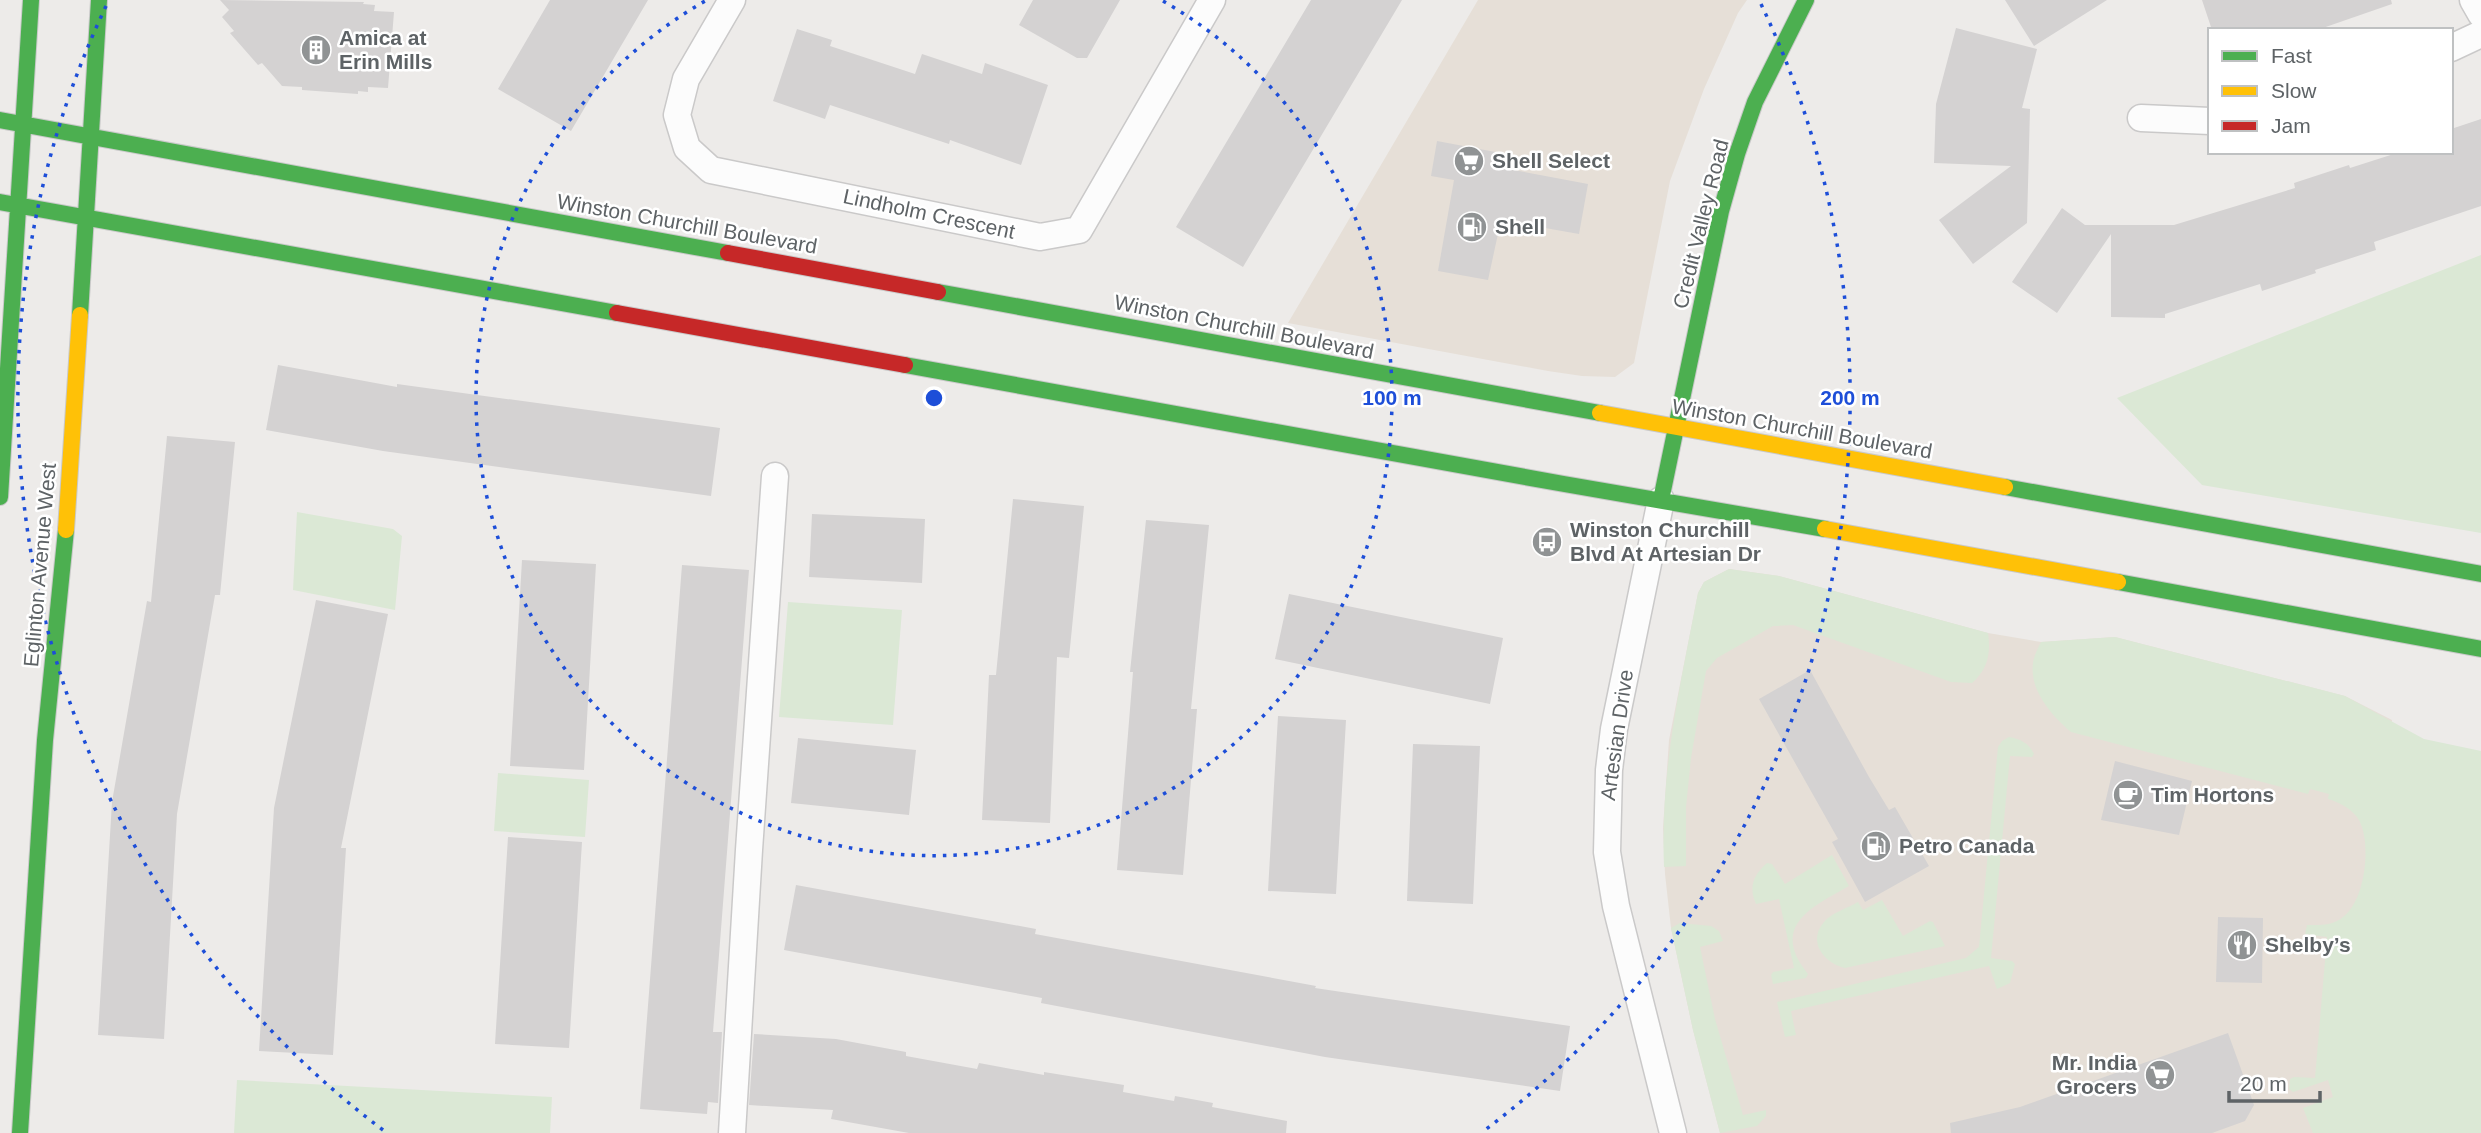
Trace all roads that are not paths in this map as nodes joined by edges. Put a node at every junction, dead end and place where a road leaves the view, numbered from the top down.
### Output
1 (31, 0) edge
2 (99, 0) edge
3 (732, 0) edge
4 (1212, 0) edge
5 (1806, 0) edge
6 (2473, 0) edge
7 (2481, 14) edge
8 (2481, 34) edge
9 (2453, 47) edge
10 (2141, 118) dead end
11 (0, 120) edge
12 (2208, 121) edge
13 (23, 124) junction
14 (90, 136) junction
15 (0, 202) edge
16 (17, 205) junction
17 (85, 218) junction
18 (1676, 427) junction
19 (775, 476) dead end
20 (0, 497) edge
21 (1661, 500) junction
22 (2481, 573) edge
23 (2481, 649) edge
24 (20, 1133) edge
25 (732, 1133) edge
26 (1673, 1133) edge

1 - 13 main road
2 - 14 main road, Eglinton Avenue West
3 - 4 street, Lindholm Crescent
5 - 18 main road, Credit Valley Road
6 - 7 street
8 - 9 street
10 - 12 street
11 - 13 main road, Winston Churchill Boulevard
13 - 14 main road, Winston Churchill Boulevard
13 - 16 main road
14 - 17 main road, Eglinton Avenue West
14 - 18 main road, Winston Churchill Boulevard
15 - 16 main road
16 - 17 main road
16 - 20 main road
17 - 21 main road
17 - 24 main road, Eglinton Avenue West
18 - 21 main road, Credit Valley Road
18 - 22 main road, Winston Churchill Boulevard
19 - 25 street
21 - 23 main road
21 - 26 street, Artesian Drive

